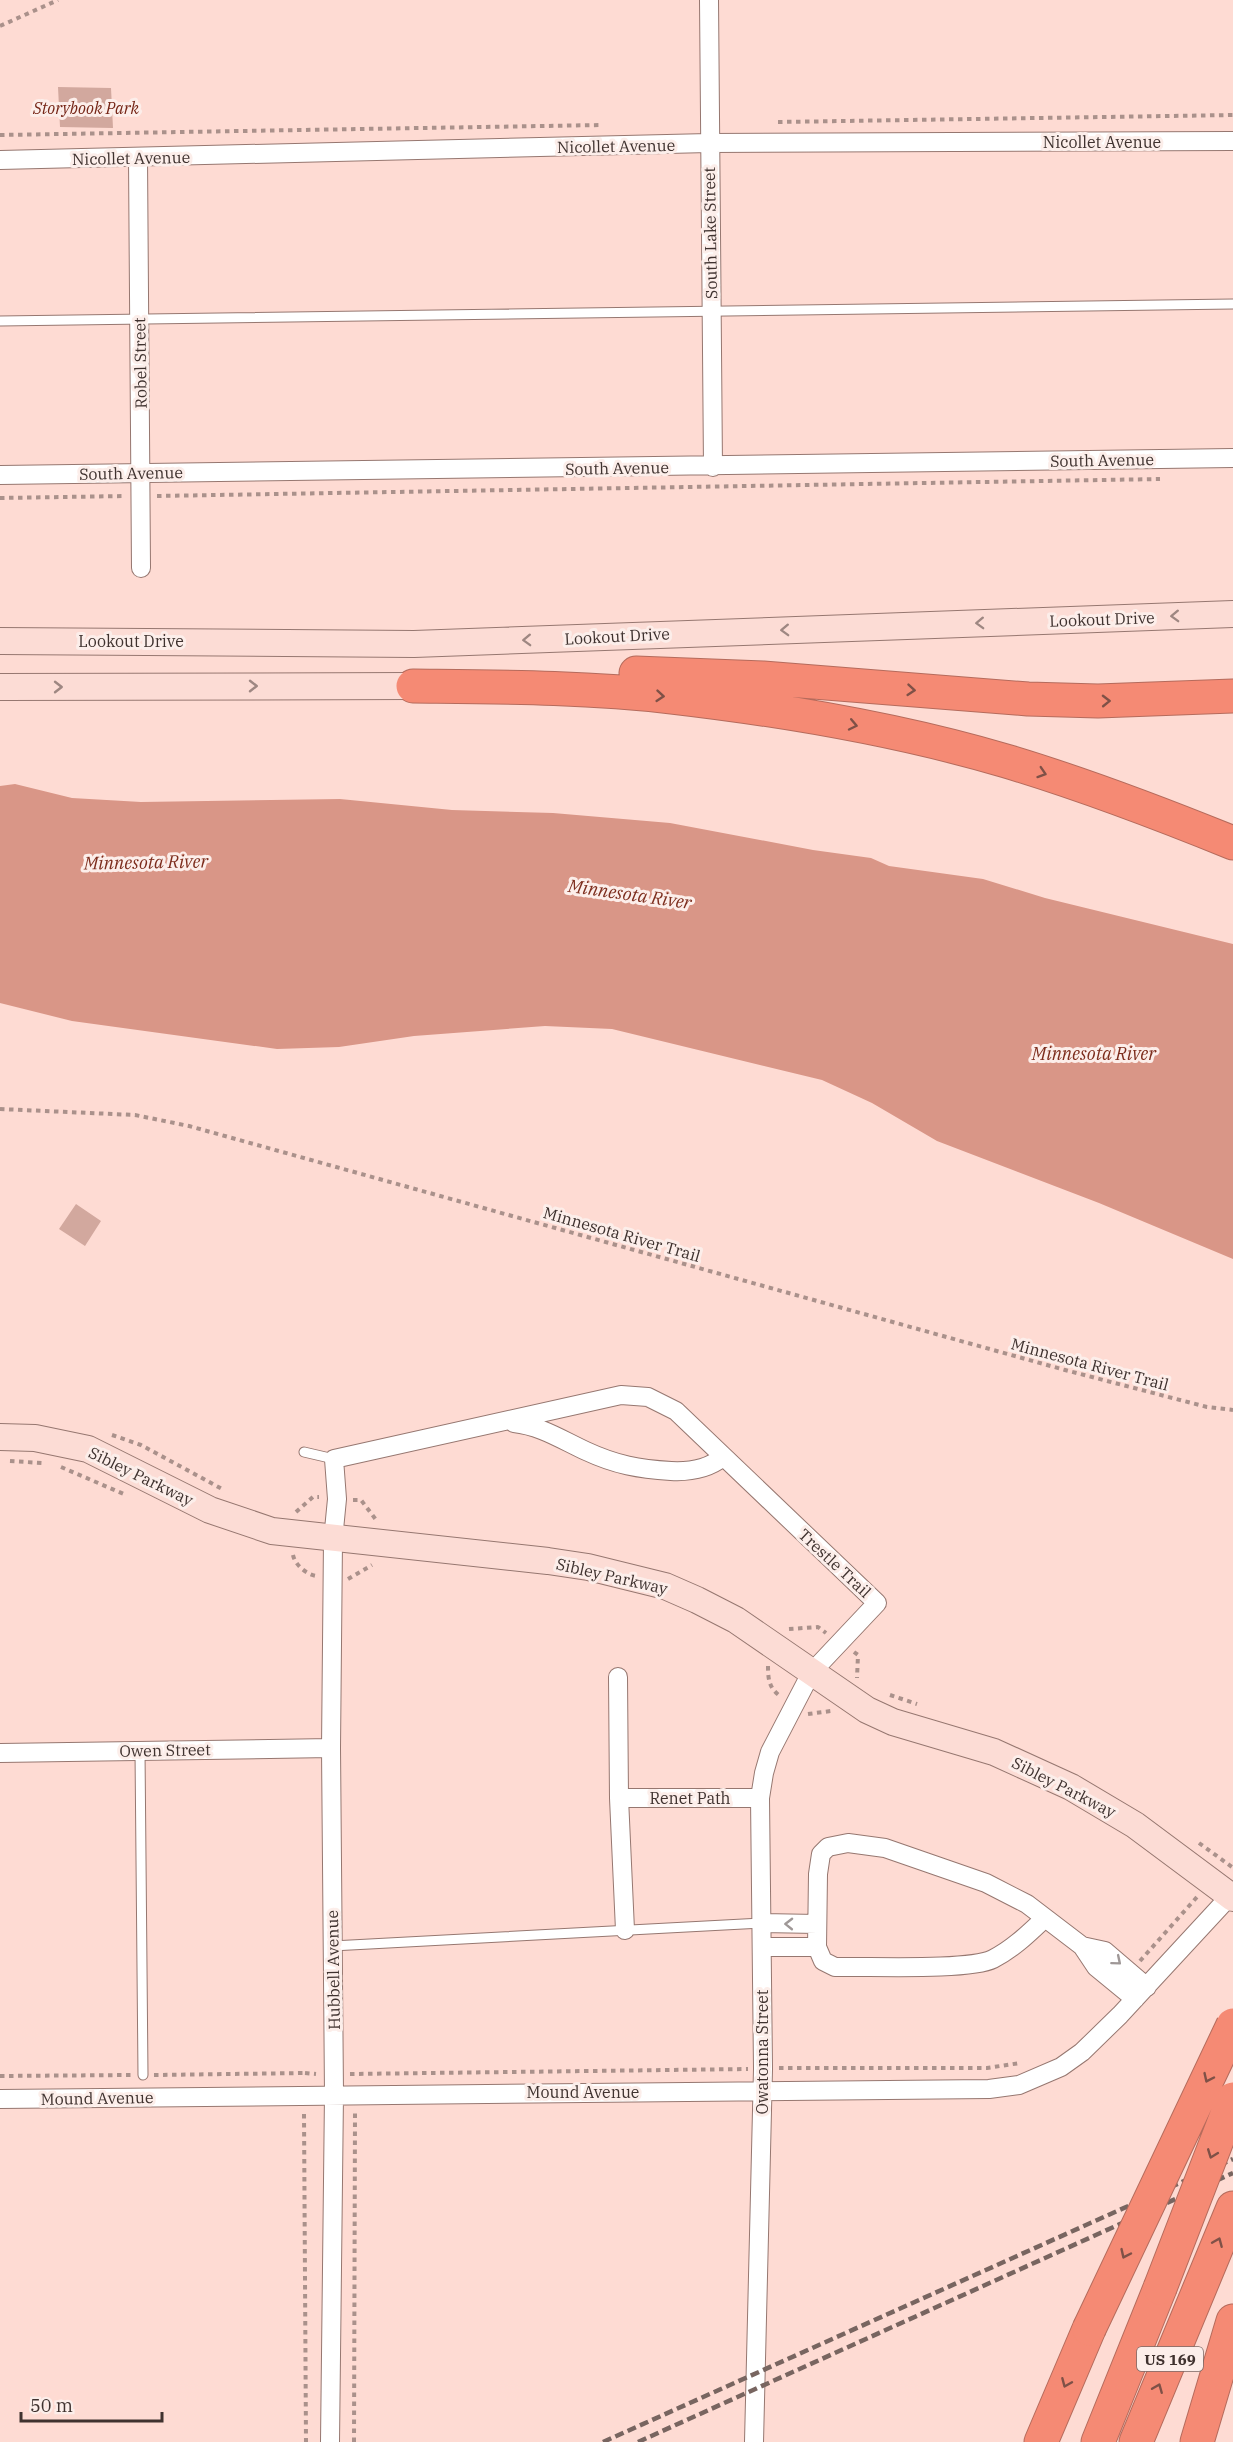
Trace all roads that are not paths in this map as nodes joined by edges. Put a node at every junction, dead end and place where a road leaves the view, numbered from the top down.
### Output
1 (708, 0) edge
2 (1233, 141) edge
3 (709, 143) junction
4 (138, 158) junction
5 (0, 160) edge
6 (1233, 303) edge
7 (711, 312) junction
8 (139, 319) junction
9 (0, 321) edge
10 (1233, 458) edge
11 (713, 467) junction
12 (141, 472) junction
13 (0, 476) edge
14 (141, 568) dead end
15 (1233, 614) edge
16 (0, 640) edge
17 (413, 686) junction
18 (0, 687) edge
19 (1233, 696) edge
20 (1233, 843) edge
21 (503, 1422) junction
22 (0, 1437) edge
23 (304, 1452) dead end
24 (723, 1457) junction
25 (334, 1459) junction
26 (333, 1540) junction
27 (811, 1673) junction
28 (618, 1677) dead end
29 (330, 1748) junction
30 (140, 1751) junction
31 (0, 1753) edge
32 (619, 1798) junction
33 (760, 1798) junction
34 (1227, 1901) edge
35 (1045, 1918) junction
36 (762, 1923) junction
37 (817, 1924) junction
38 (625, 1930) junction
39 (332, 1946) junction
40 (762, 1947) junction
41 (817, 1947) junction
42 (1141, 1993) junction
43 (1233, 2025) edge
44 (143, 2075) road end
45 (762, 2091) junction
46 (334, 2094) junction
47 (0, 2099) edge
48 (1233, 2099) edge
49 (1233, 2208) edge
50 (1233, 2321) edge
51 (330, 2442) edge
52 (754, 2442) edge
53 (1041, 2442) edge
54 (1098, 2442) edge
55 (1136, 2442) edge
56 (1197, 2442) edge

1 - 3 street, South Lake Street
2 - 3 street, Nicollet Avenue
3 - 4 street, Nicollet Avenue
3 - 7 street, South Lake Street
4 - 5 street, Nicollet Avenue
4 - 8 street, Robel Street
6 - 7 lane
7 - 8 lane
7 - 11 street, South Lake Street
8 - 9 lane
8 - 12 street, Robel Street
10 - 11 street, South Avenue
11 - 12 street, South Avenue
12 - 13 street, South Avenue
12 - 14 street, Robel Street
15 -> 16 main road, Lookout Drive
18 -> 17 main road
17 -> 19 highway
17 -> 20 highway
21 - 24 street, Trestle Trail
21 - 24 street, Trestle Trail
21 - 25 street, Trestle Trail
22 - 26 main road, Sibley Parkway
23 - 25 lane
24 - 27 street, Trestle Trail
25 - 26 street, Hubbell Avenue
26 - 27 main road, Sibley Parkway
26 - 29 street, Hubbell Avenue
27 - 33 street, Owatonna Street
27 - 34 main road, Sibley Parkway
28 - 32 street
29 - 30 street, Owen Street
29 - 39 street, Hubbell Avenue
30 - 31 street, Owen Street
30 - 44 lane
32 - 33 street, Renet Path
32 - 38 street
33 - 36 street, Owatonna Street
34 - 42 street, Mound Avenue
35 - 37 street
35 - 41 street
35 -> 42 street
37 -> 36 street
36 - 38 lane
36 - 40 street, Owatonna Street
37 - 41 street
38 - 39 lane
39 - 46 street, Hubbell Avenue
40 - 41 street
40 - 45 street, Owatonna Street
42 - 45 street, Mound Avenue
43 -> 53 highway, bridge
45 - 46 street, Mound Avenue
45 - 52 street, Owatonna Street
46 - 47 street, Mound Avenue
46 - 51 street, Hubbell Avenue
48 -> 54 highway, US 169, bridge
55 -> 49 highway, US 169
50 - 56 highway

